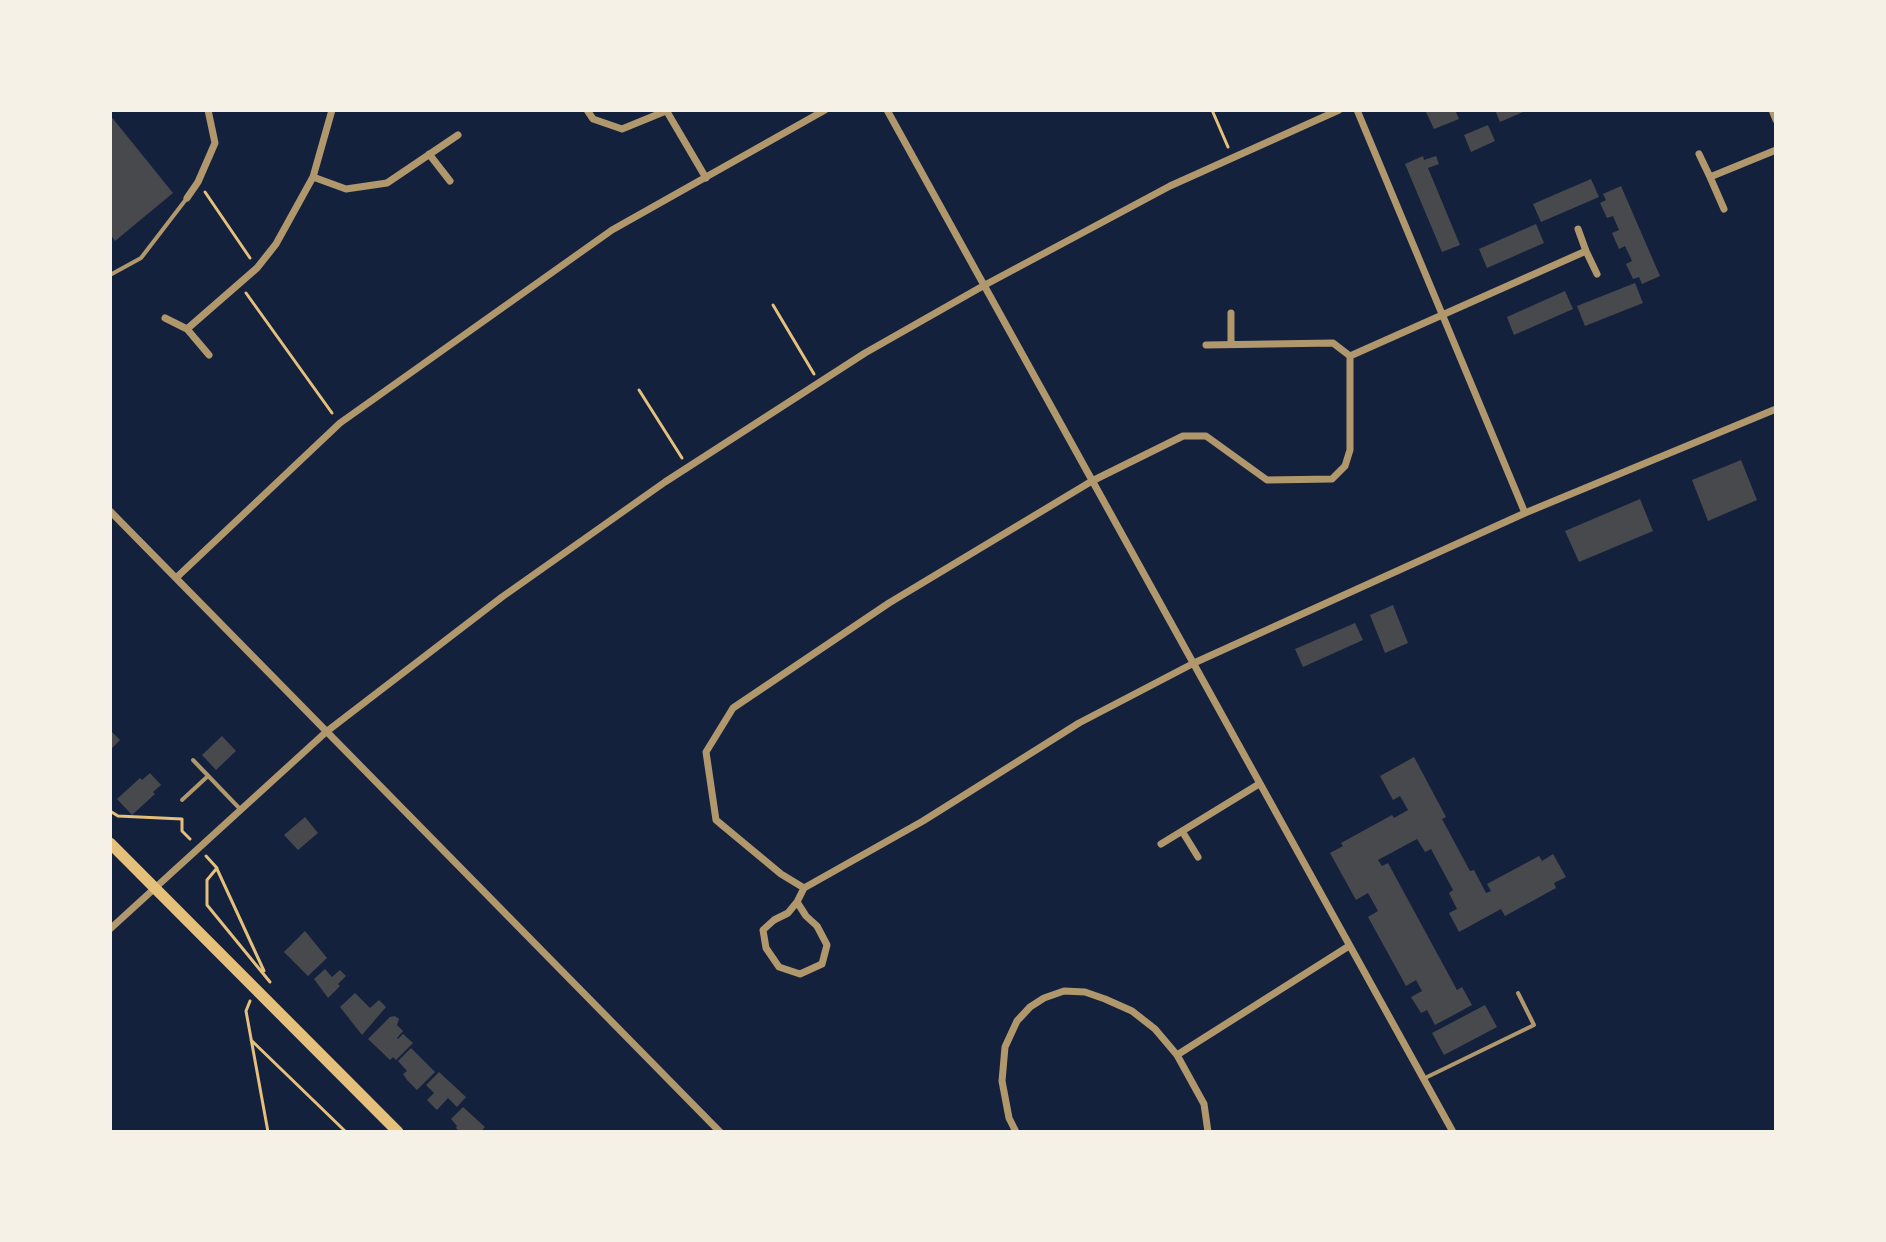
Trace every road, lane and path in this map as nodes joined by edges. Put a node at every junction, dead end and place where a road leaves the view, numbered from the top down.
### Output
1 (208, 110) edge
2 (332, 110) edge
3 (587, 110) edge
4 (666, 110) edge
5 (825, 110) edge
6 (887, 110) edge
7 (1212, 110) edge
8 (1339, 110) edge
9 (1357, 110) edge
10 (1772, 110) edge
11 (1776, 120) edge
12 (458, 135) dead end
13 (1776, 150) edge
14 (429, 154) junction
15 (1699, 154) dead end
16 (1233, 158) junction
17 (313, 177) junction
18 (1710, 177) junction
19 (706, 178) junction
20 (450, 181) dead end
21 (198, 182) junction
22 (187, 198) joint
23 (1724, 209) dead end
24 (1578, 229) dead end
25 (1586, 251) junction
26 (257, 268) junction
27 (1597, 274) dead end
28 (110, 275) edge
29 (239, 283) junction
30 (983, 286) junction
31 (773, 305) dead end
32 (1231, 313) dead end
33 (1443, 314) junction
34 (165, 318) dead end
35 (187, 329) junction
36 (1231, 344) junction
37 (1206, 345) dead end
38 (209, 355) dead end
39 (1350, 356) junction
40 (820, 382) junction
41 (639, 390) dead end
42 (1776, 409) edge
43 (340, 423) junction
44 (688, 467) junction
45 (1092, 481) junction
46 (110, 511) edge
47 (1525, 513) junction
48 (176, 578) junction
49 (1194, 663) junction
50 (326, 732) junction
51 (193, 760) dead end
52 (208, 776) junction
53 (1259, 784) junction
54 (182, 800) dead end
55 (241, 810) junction
56 (110, 811) edge
57 (1182, 831) junction
58 (110, 843) edge
59 (1161, 844) dead end
60 (199, 848) junction
61 (1198, 857) dead end
62 (217, 868) junction
63 (804, 888) junction
64 (154, 889) junction
65 (797, 902) junction
66 (110, 929) edge
67 (1349, 946) junction
68 (268, 978) junction
69 (273, 988) dead end
70 (254, 990) junction
71 (1518, 993) dead end
72 (251, 1040) junction
73 (1177, 1055) junction
74 (1423, 1079) junction
75 (268, 1132) edge
76 (346, 1132) edge
77 (398, 1132) edge
78 (720, 1132) edge
79 (1016, 1132) edge
80 (1208, 1132) edge
81 (1453, 1132) edge

1 - 21 street
2 - 17 street
3 - 4 street
4 - 19 street
5 - 19 street
6 - 30 street
7 - 16 path
8 - 16 street
9 - 33 street
10 - 11 street
12 - 14 street
13 - 18 street
14 - 17 street
14 - 20 street
15 - 18 street
16 - 30 street
17 - 26 street
18 - 23 street
19 - 43 street
21 - 22 street
21 - 26 path
22 - 28 lane
24 - 25 street
25 - 27 street
25 - 33 street
26 - 29 street
29 - 35 street
29 - 43 path
30 - 40 street
30 - 45 street
31 - 40 path
32 - 36 street
33 - 39 street
33 - 47 street
34 - 35 street
35 - 38 street
36 - 37 street
36 - 39 street
39 - 45 street
40 - 44 street
41 - 44 path
42 - 47 street
43 - 48 street
44 - 50 street
45 - 49 street
45 - 63 street
46 - 48 street
47 - 49 street
48 - 50 street
49 - 53 street
49 - 63 street
50 - 55 street
50 - 78 street
51 - 52 lane
52 - 54 lane
52 - 55 lane
53 - 57 street
53 - 67 street
55 - 60 street
56 - 60 path
57 - 59 street
57 - 61 street
58 - 64 main road
60 - 62 path
60 - 64 street
62 - 68 path
62 - 68 path
63 - 65 street
64 - 66 street
64 - 70 main road
65 - 65 street
67 - 73 street
67 - 74 street
68 - 69 path
70 - 72 path
70 - 77 main road
71 - 74 lane
72 - 75 path
72 - 76 path
73 - 79 street
73 - 80 street
74 - 81 street

